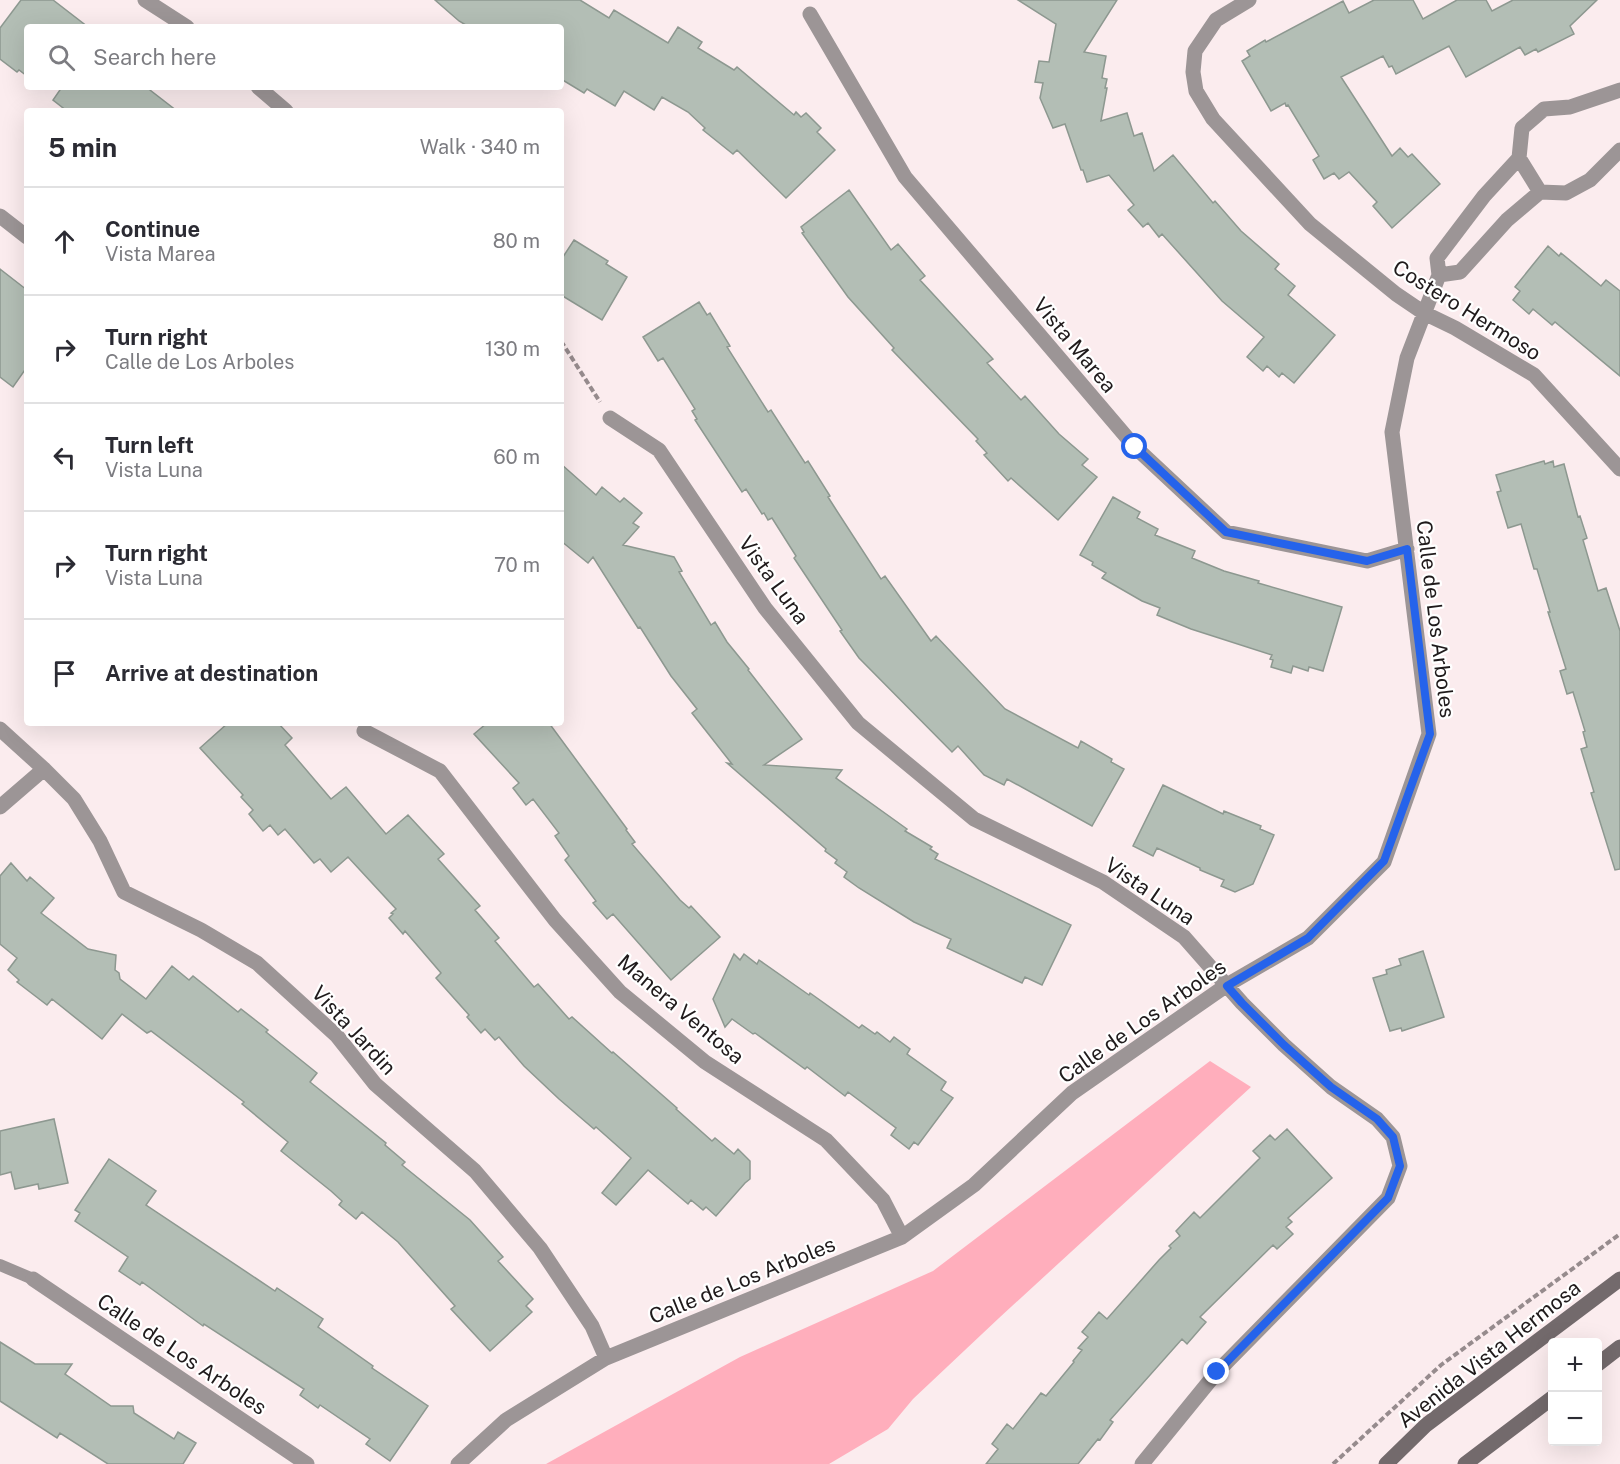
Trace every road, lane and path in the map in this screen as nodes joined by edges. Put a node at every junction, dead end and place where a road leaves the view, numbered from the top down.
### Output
1 (145, 0) edge
2 (1249, 0) edge
3 (810, 14) dead end
4 (182, 24) edge
5 (262, 90) edge
6 (1620, 90) edge
7 (282, 108) edge
8 (1620, 150) edge
9 (1519, 158) junction
10 (1540, 192) junction
11 (0, 216) edge
12 (24, 235) edge
13 (1439, 275) junction
14 (1424, 312) junction
15 (564, 345) edge
16 (610, 418) joint
17 (1620, 470) edge
18 (1407, 549) junction
19 (0, 729) edge
20 (364, 731) dead end
21 (44, 769) junction
22 (0, 807) edge
23 (1227, 986) junction
24 (1620, 1234) edge
25 (902, 1237) junction
26 (0, 1265) edge
27 (33, 1279) joint
28 (1620, 1279) edge
29 (1620, 1347) edge
30 (606, 1358) junction
31 (1602, 1361) edge
32 (1548, 1401) edge
33 (308, 1464) edge
34 (458, 1464) edge
35 (1142, 1464) edge
36 (1334, 1464) edge
37 (1386, 1464) edge
38 (1465, 1464) edge

1 - 4 street
2 - 14 street, Costero Hermoso
3 - 18 street, Vista Marea
5 - 7 street
6 - 9 street
8 - 10 street
9 - 10 street
9 - 13 street
10 - 13 street
11 - 12 street
13 - 14 street, Calle de Los Arboles
14 - 17 street, Costero Hermoso
14 - 18 street, Calle de Los Arboles
15 - 16 path
16 - 23 street, Vista Luna
18 - 23 street, Calle de Los Arboles
19 - 21 street, Vista Jardin
20 - 25 street, Manera Ventosa
21 - 22 street
21 - 30 street, Vista Jardin
23 - 25 street, Calle de Los Arboles
23 - 35 street, Vista Luna
24 - 36 path
25 - 30 street, Calle de Los Arboles
26 - 27 lane
27 - 33 street, Calle de Los Arboles
28 - 37 main road, Avenida Vista Hermosa
29 - 31 main road
30 - 34 street, Calle de Los Arboles
32 - 38 main road

